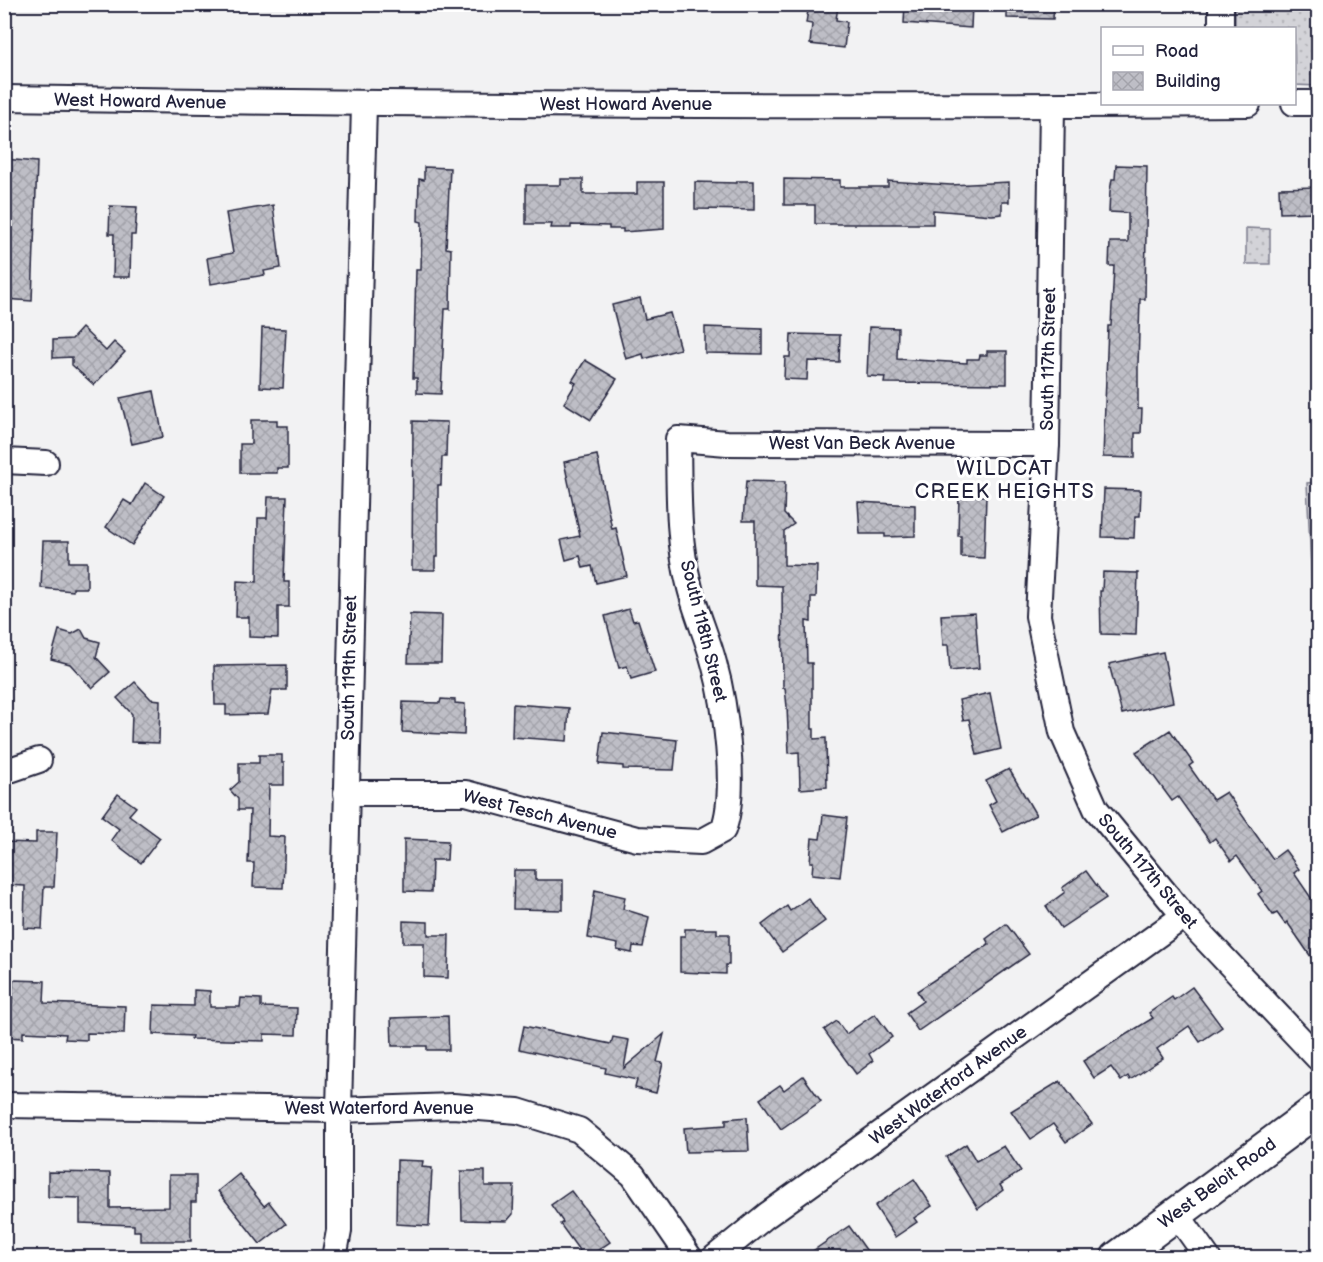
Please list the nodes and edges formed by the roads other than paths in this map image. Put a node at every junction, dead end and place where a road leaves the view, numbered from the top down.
1 (1221, 4) edge
2 (1221, 27) edge
3 (4, 98) edge
4 (1296, 103) edge
5 (1318, 103) edge
6 (364, 104) junction
7 (1136, 105) edge
8 (1052, 106) junction
9 (678, 439) joint
10 (1047, 444) junction
11 (4, 461) edge
12 (46, 464) dead end
13 (39, 760) dead end
14 (4, 772) edge
15 (346, 793) junction
16 (726, 823) joint
17 (1184, 915) junction
18 (1318, 1058) edge
19 (4, 1105) edge
20 (1318, 1109) edge
21 (339, 1110) junction
22 (1176, 1213) junction
23 (334, 1257) edge
24 (690, 1257) edge
25 (714, 1257) edge
26 (1117, 1257) edge
27 (1208, 1257) edge

1 - 2 street
3 - 6 street, West Howard Avenue
4 - 5 street
6 - 8 street, West Howard Avenue
6 - 15 street, South 119th Street
7 - 8 street, West Howard Avenue
8 - 10 street, South 117th Street
9 - 10 street, West Van Beck Avenue
9 - 16 street, South 118th Street
10 - 17 street, South 117th Street
11 - 12 street
13 - 14 street
15 - 16 street, West Tesch Avenue
15 - 21 street, South 119th Street
17 - 18 street, South 117th Street
17 - 25 street, West Waterford Avenue
19 - 21 street, West Waterford Avenue
20 - 22 main road, West Beloit Road
21 - 23 street, South 119th Street
21 - 24 street, West Waterford Avenue
22 - 26 main road, West Beloit Road
22 - 27 street

